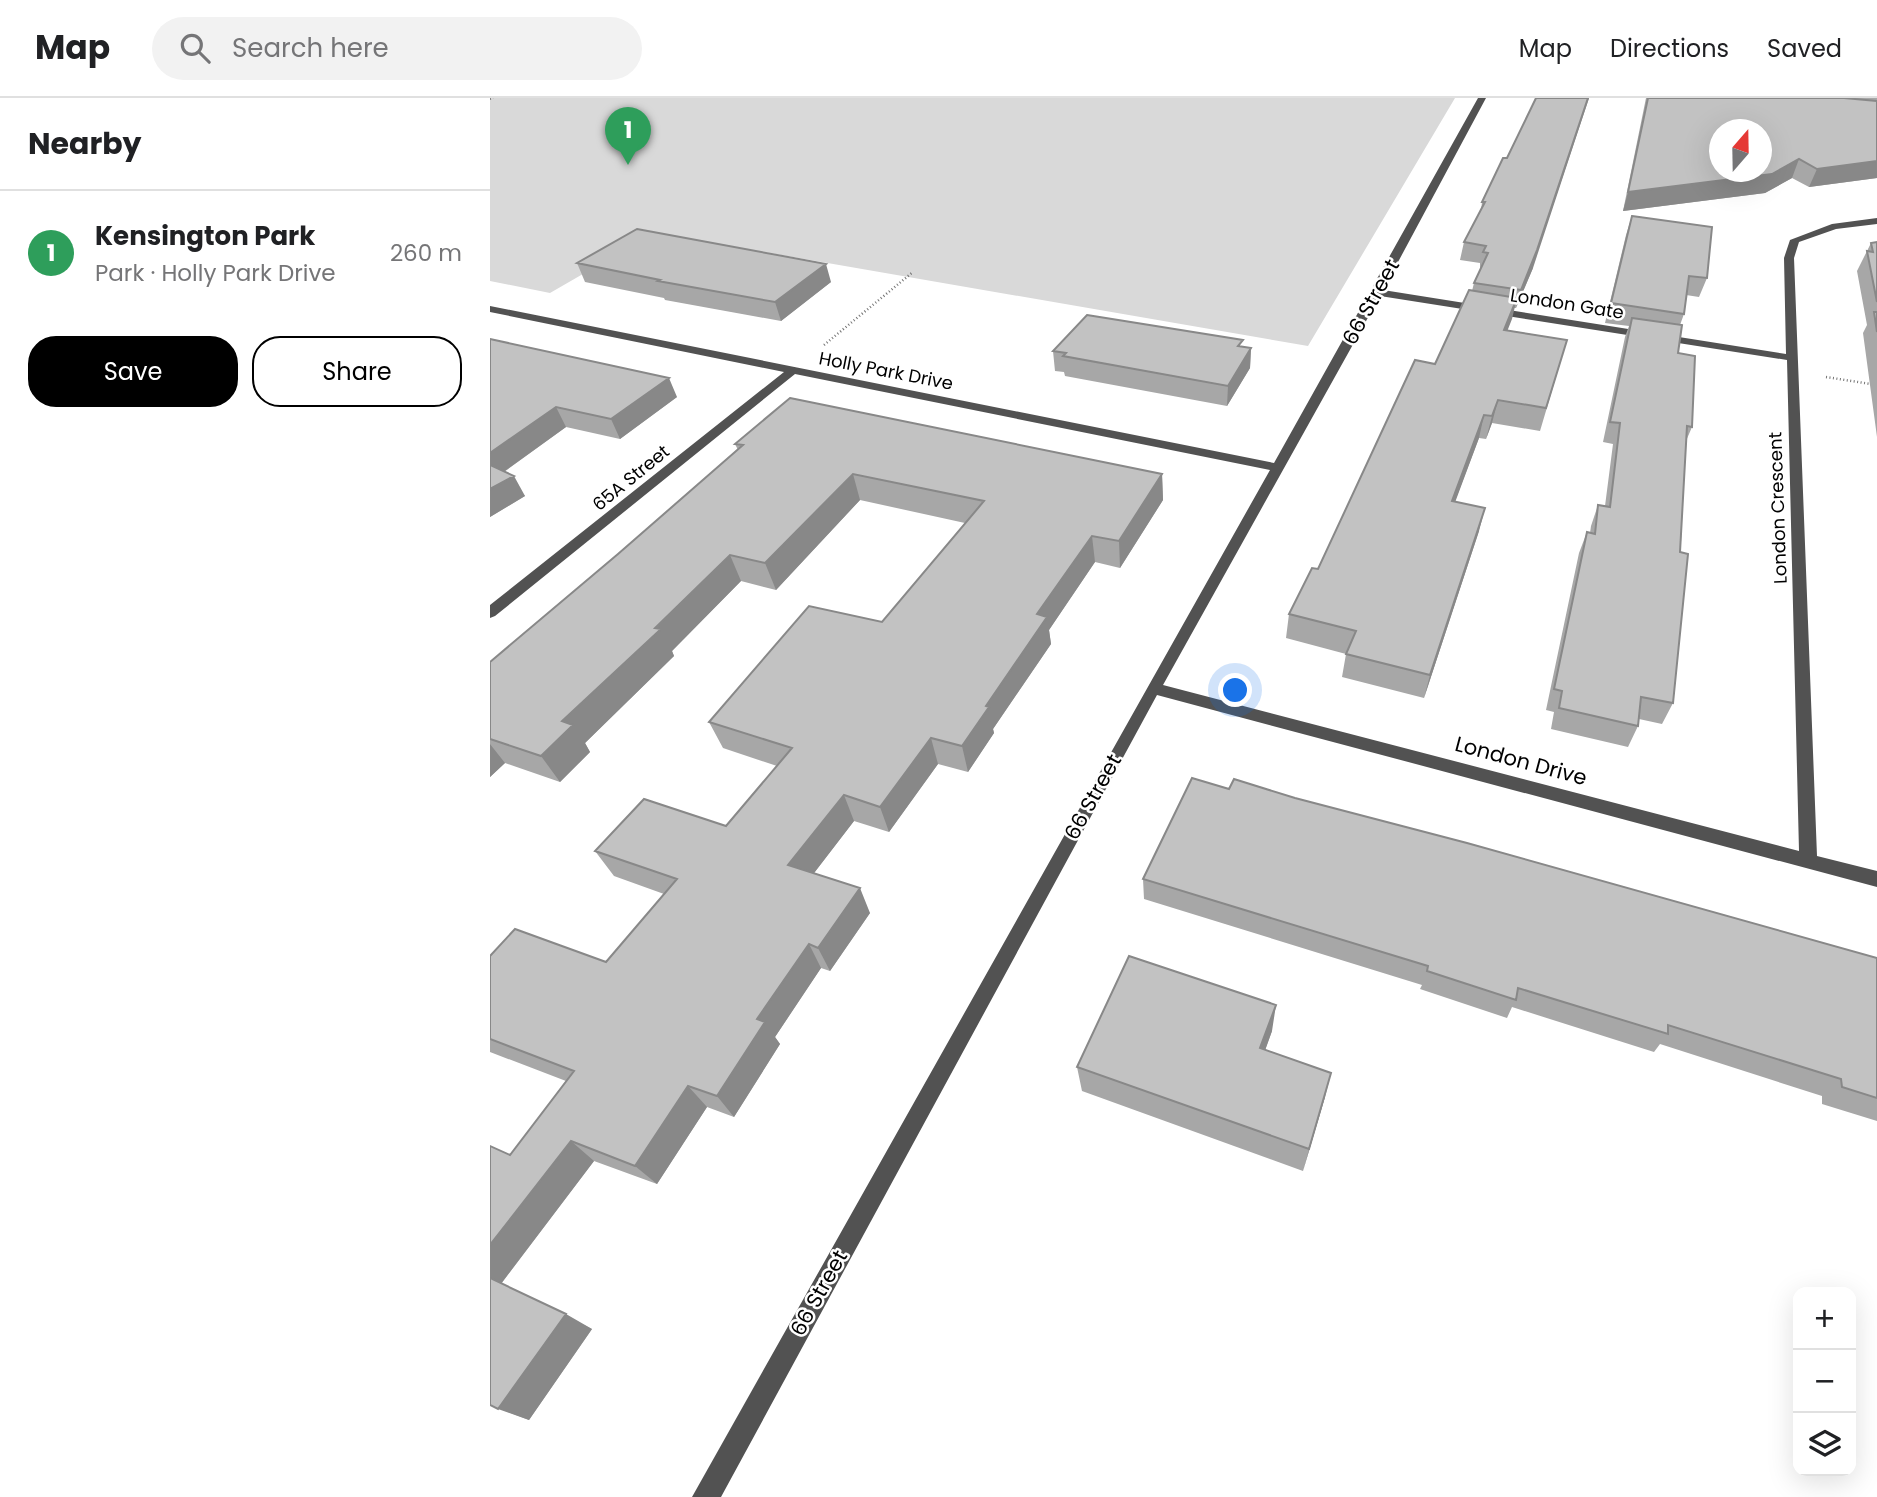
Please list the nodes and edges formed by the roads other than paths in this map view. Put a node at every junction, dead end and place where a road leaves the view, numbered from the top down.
1 (1482, 98) edge
2 (1877, 221) edge
3 (1377, 292) junction
4 (490, 309) edge
5 (1792, 358) junction
6 (793, 370) junction
7 (1276, 467) junction
8 (490, 613) edge
9 (1153, 688) junction
10 (1808, 860) junction
11 (1877, 879) edge
12 (706, 1497) edge

1 - 3 street, 66 Street
2 - 5 street, London Crescent
3 - 5 street, London Gate
3 - 7 street, 66 Street
4 - 6 street, Holly Park Drive
5 - 10 street, London Crescent
6 - 7 street, Holly Park Drive
6 - 8 street, 65A Street
7 - 9 street, 66 Street
9 - 10 street, London Drive
9 - 12 street, 66 Street
10 - 11 street, London Drive

